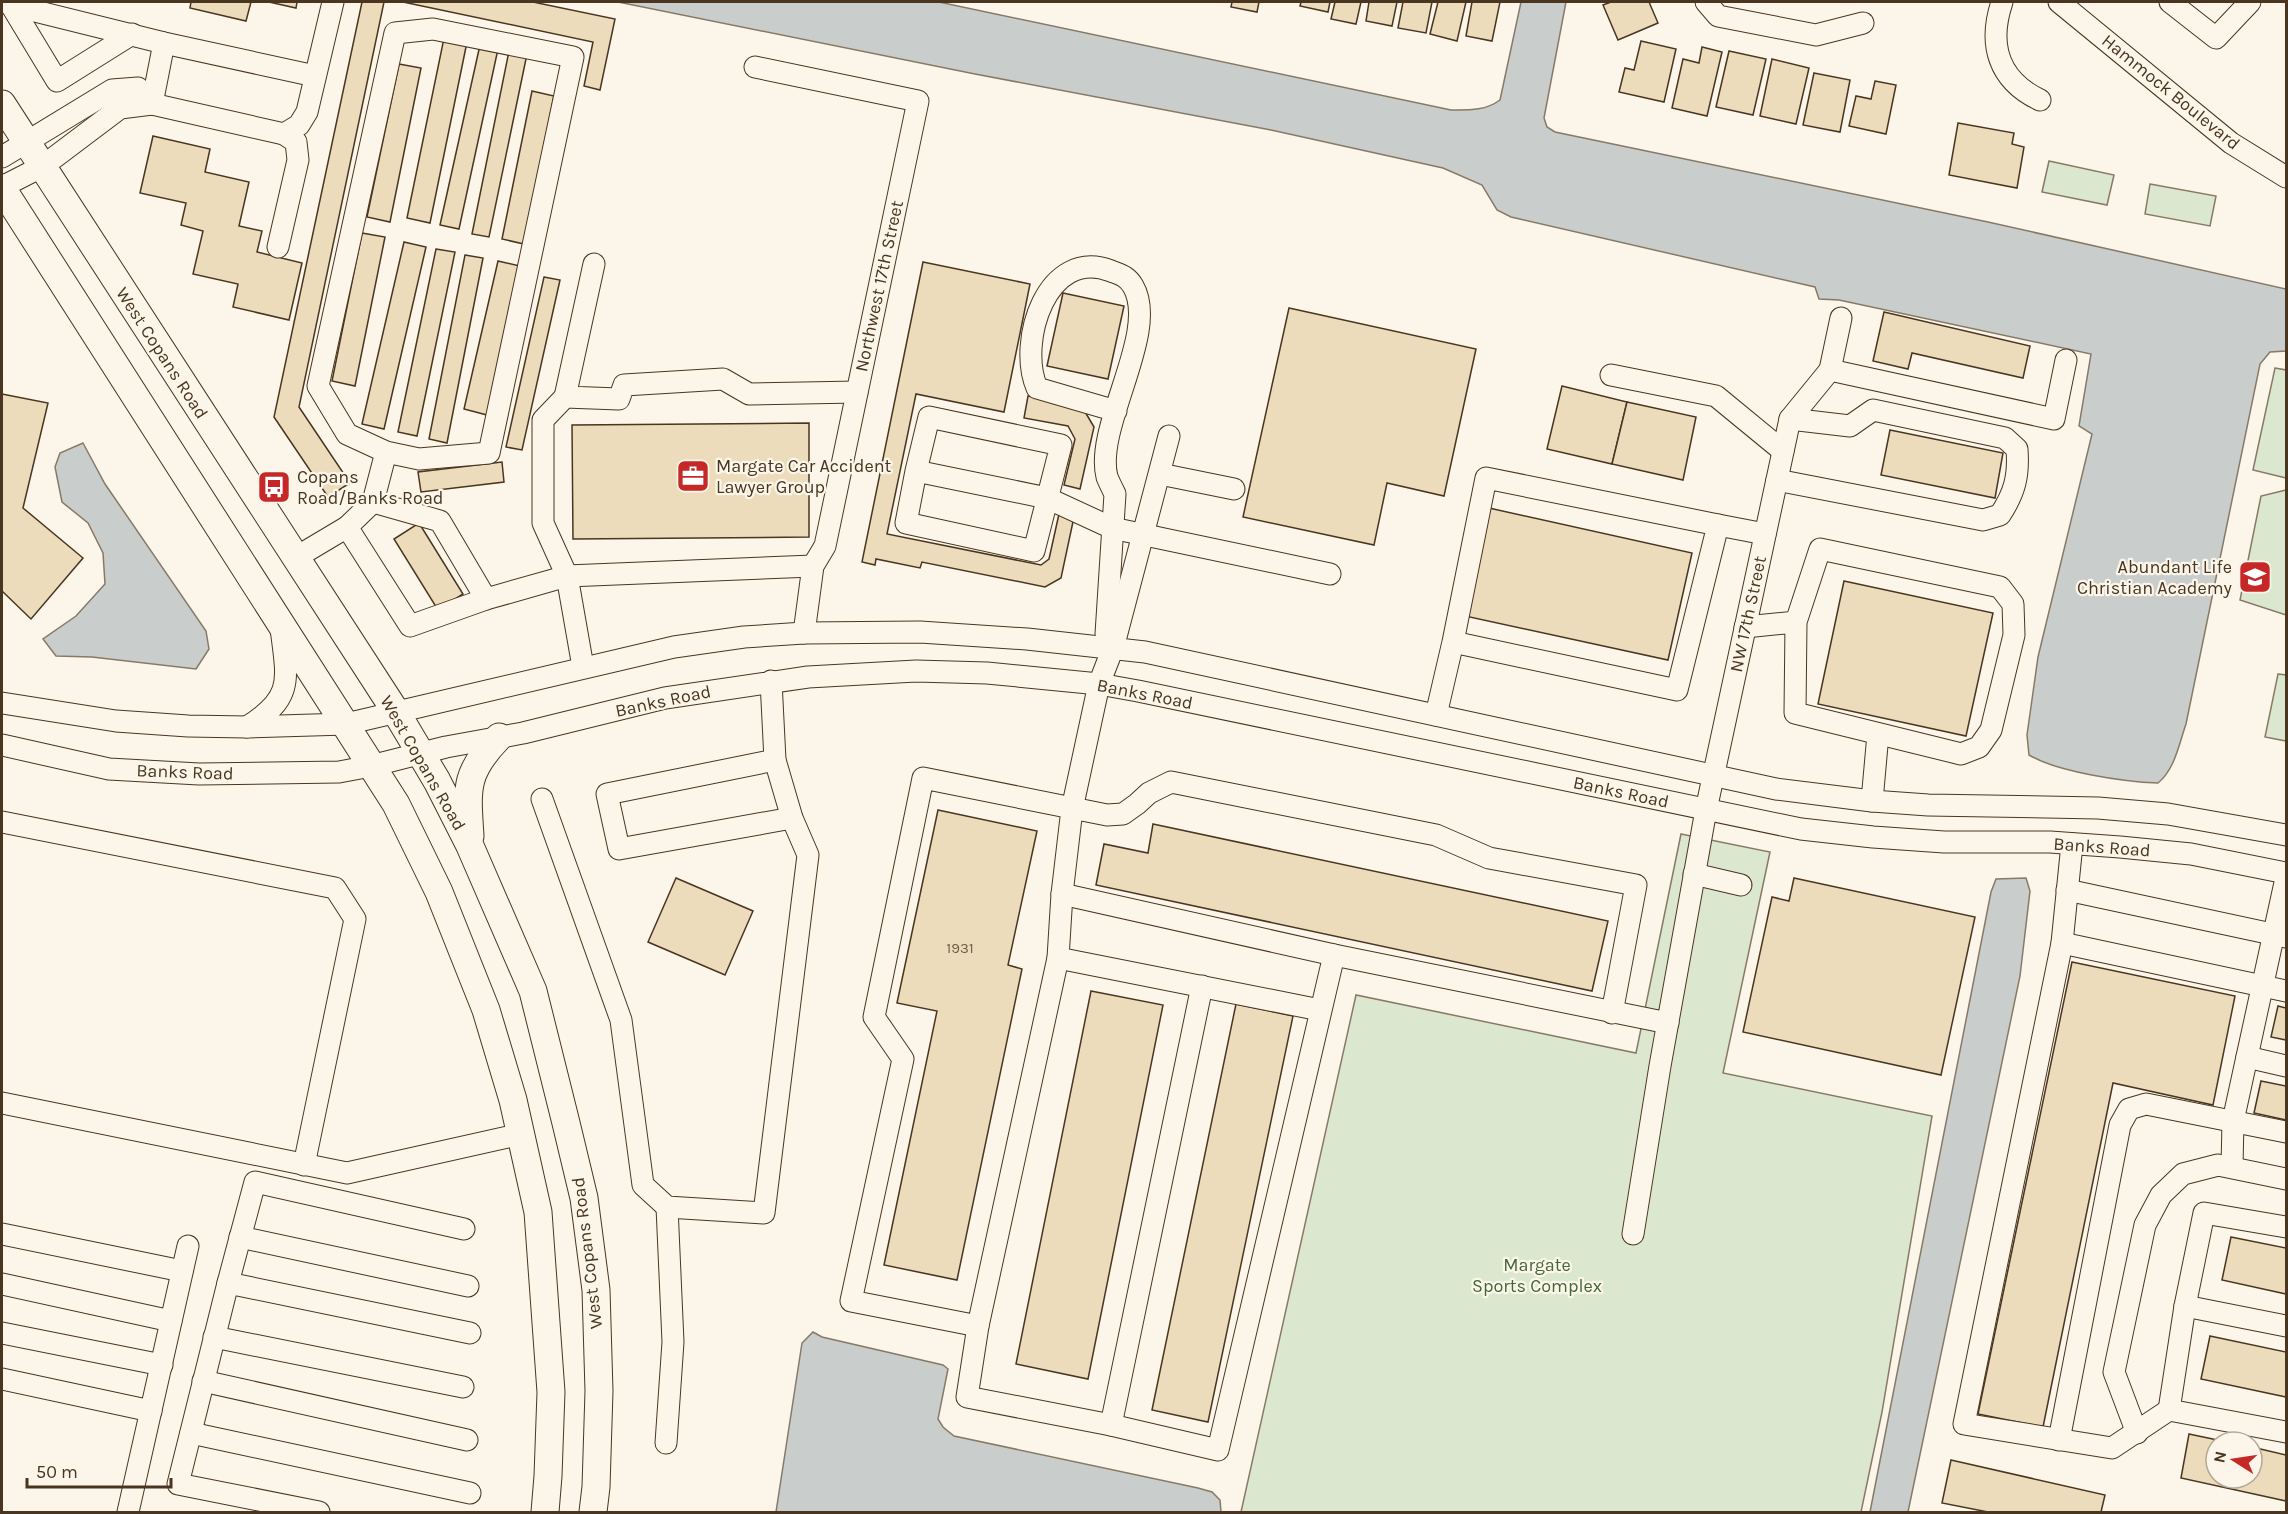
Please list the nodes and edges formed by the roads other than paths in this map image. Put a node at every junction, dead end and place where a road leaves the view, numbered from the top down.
1 (333, 2) edge
2 (1706, 2) edge
3 (2002, 2) edge
4 (2060, 2) edge
5 (2170, 2) edge
6 (2250, 2) edge
7 (9, 3) edge
8 (1863, 23) dead end
9 (132, 34) junction
10 (164, 43) junction
11 (755, 67) dead end
12 (315, 76) junction
13 (2040, 100) dead end
14 (2, 104) edge
15 (152, 104) junction
16 (284, 134) junction
17 (27, 143) junction
18 (2, 158) edge
19 (43, 166) junction
20 (2286, 177) edge
21 (2, 188) edge
22 (278, 247) dead end
23 (594, 264) dead end
24 (1841, 318) dead end
25 (2066, 360) dead end
26 (1830, 370) junction
27 (1611, 375) dead end
28 (857, 392) junction
29 (565, 397) junction
30 (1116, 411) junction
31 (1790, 419) junction
32 (1168, 436) dead end
33 (386, 452) junction
34 (1783, 452) junction
35 (916, 471) junction
36 (1160, 474) junction
37 (1777, 480) junction
38 (1234, 489) dead end
39 (1047, 498) junction
40 (373, 502) junction
41 (1718, 525) junction
42 (346, 527) junction
43 (1112, 528) junction
44 (1142, 534) junction
45 (1765, 534) junction
46 (295, 558) junction
47 (813, 566) junction
48 (1330, 574) dead end
49 (567, 576) junction
50 (486, 599) junction
51 (281, 621) junction
52 (1796, 622) junction
53 (1745, 627) junction
54 (804, 633) junction
55 (1453, 642) junction
56 (1113, 648) junction
57 (583, 667) junction
58 (771, 681) junction
59 (1100, 684) junction
60 (2, 703) edge
61 (396, 712) junction
62 (1436, 715) junction
63 (346, 724) junction
64 (247, 727) junction
65 (1878, 734) junction
66 (499, 737) junction
67 (2, 745) edge
68 (420, 753) junction
69 (775, 760) junction
70 (371, 766) junction
71 (1713, 775) junction
72 (542, 799) dead end
73 (1872, 801) junction
74 (1072, 809) junction
75 (1706, 810) junction
76 (792, 818) junction
77 (2, 822) edge
78 (2286, 835) edge
79 (2072, 844) junction
80 (470, 846) junction
81 (2286, 873) edge
82 (1694, 874) junction
83 (2286, 878) edge
84 (1741, 885) dead end
85 (2067, 890) junction
86 (1062, 894) junction
87 (2280, 936) edge
88 (2062, 943) junction
89 (1334, 955) junction
90 (1058, 958) junction
91 (1202, 986) junction
92 (2263, 986) junction
93 (2286, 991) edge
94 (1320, 1010) junction
95 (1612, 1013) junction
96 (1668, 1023) junction
97 (2247, 1057) junction
98 (2286, 1066) edge
99 (2, 1103) edge
100 (2233, 1121) junction
101 (2286, 1132) edge
102 (521, 1134) junction
103 (304, 1165) junction
104 (2232, 1167) junction
105 (2286, 1179) edge
106 (667, 1208) junction
107 (2286, 1227) edge
108 (464, 1229) dead end
109 (2, 1234) edge
110 (1633, 1234) dead end
111 (240, 1237) junction
112 (188, 1246) dead end
113 (182, 1271) junction
114 (228, 1283) junction
115 (2, 1284) edge
116 (468, 1286) dead end
117 (2185, 1306) junction
118 (171, 1321) junction
119 (978, 1326) junction
120 (2286, 1326) edge
121 (2, 1333) edge
122 (470, 1333) dead end
123 (214, 1337) junction
124 (162, 1365) junction
125 (2, 1379) edge
126 (203, 1382) junction
127 (463, 1387) dead end
128 (2169, 1410) junction
129 (152, 1411) junction
130 (1112, 1425) junction
131 (2137, 1432) junction
132 (2286, 1432) edge
133 (191, 1433) junction
134 (467, 1440) dead end
135 (2059, 1440) junction
136 (666, 1443) dead end
137 (470, 1493) dead end
138 (128, 1512) edge
139 (319, 1512) edge
140 (545, 1512) edge
141 (593, 1512) edge

1 - 12 street
2 - 8 street
3 - 13 street
4 - 20 street, Hammock Boulevard
5 - 6 street
7 - 9 street
7 - 9 street
9 - 10 street
10 - 12 street
10 - 15 street
11 - 28 street, Northwest 17th Street
12 - 16 street
14 - 17 main road, West Copans Road
15 - 16 street
15 - 17 street
15 - 19 street
16 - 22 street
17 - 18 street
17 - 19 main road, West Copans Road
19 - 21 street
19 - 46 main road, West Copans Road
21 - 51 main road
23 - 29 street
24 - 26 street
25 - 26 street
26 - 31 street
27 - 34 street
28 - 29 street
28 - 47 street, Northwest 17th Street
29 - 49 street
30 - 30 street
30 - 43 street
31 - 34 street, NW 17th Street
31 - 37 street
32 - 36 street
33 - 33 street
33 - 40 street
34 - 37 street, NW 17th Street
35 - 39 street
35 - 39 street
35 - 39 street
36 - 38 street
36 - 44 street
37 - 45 street, NW 17th Street
39 - 43 street
40 - 42 street
40 - 50 street
41 - 45 street
41 - 55 street
41 - 55 street
42 - 46 street
42 - 50 street
43 - 44 street
43 - 56 street
44 - 48 street
44 - 56 street
45 - 53 street, NW 17th Street
46 - 61 main road, West Copans Road
47 - 49 street
47 - 54 street, Northwest 17th Street
49 - 50 street
49 - 57 street
51 - 63 main road
51 - 64 street
52 - 53 street
52 - 65 street
52 - 65 street
53 - 71 street, NW 17th Street
54 - 56 street, Banks Road
54 - 57 street, Banks Road
55 - 62 street
56 - 59 street
56 - 62 street, Banks Road
57 - 61 street, Banks Road
58 - 59 street, Banks Road
58 - 66 street, Banks Road
58 - 69 street
59 - 74 street
59 - 75 street, Banks Road
60 - 64 street, Banks Road
61 - 63 street, Banks Road
61 - 68 main road, West Copans Road
62 - 71 street, Banks Road
63 - 64 street, Banks Road
63 - 70 main road
65 - 73 street
66 - 68 street, Banks Road
66 - 80 main road
67 - 70 street, Banks Road
68 - 70 street, Banks Road
68 - 80 main road, West Copans Road
69 - 76 street
69 - 76 street
70 - 102 main road
71 - 73 street, Banks Road
71 - 75 street, NW 17th Street
72 - 106 street
73 - 78 street, Banks Road
74 - 86 street
74 - 95 street
74 - 119 street
75 - 79 street, Banks Road
75 - 82 street, NW 17th Street
76 - 106 street
77 - 103 street
79 - 81 street, Banks Road
79 - 85 street
80 - 141 main road, West Copans Road
82 - 84 street
82 - 96 street, NW 17th Street
83 - 87 street
85 - 87 street
85 - 88 street
86 - 89 street
86 - 90 street
87 - 92 street
88 - 92 street
88 - 135 street
89 - 94 street
89 - 95 street
90 - 91 street
90 - 119 street
91 - 94 street
91 - 130 street
92 - 93 street
92 - 97 street
94 - 130 street
95 - 96 street
96 - 110 street, NW 17th Street
97 - 98 street
97 - 100 street
99 - 103 street
100 - 101 street
100 - 104 street
100 - 135 street
102 - 103 street
102 - 140 main road
104 - 105 street
104 - 131 street
106 - 136 street
107 - 117 street
108 - 111 street
109 - 113 street
111 - 114 street
111 - 116 street
112 - 113 street
113 - 118 street
114 - 122 street
114 - 123 street
115 - 118 street
117 - 120 street
117 - 128 street
118 - 124 street
119 - 130 street
121 - 124 street
123 - 126 street
123 - 127 street
124 - 129 street
125 - 129 street
126 - 133 street
126 - 134 street
128 - 131 street
128 - 132 street
129 - 138 street
131 - 135 street
133 - 137 street
133 - 139 street

